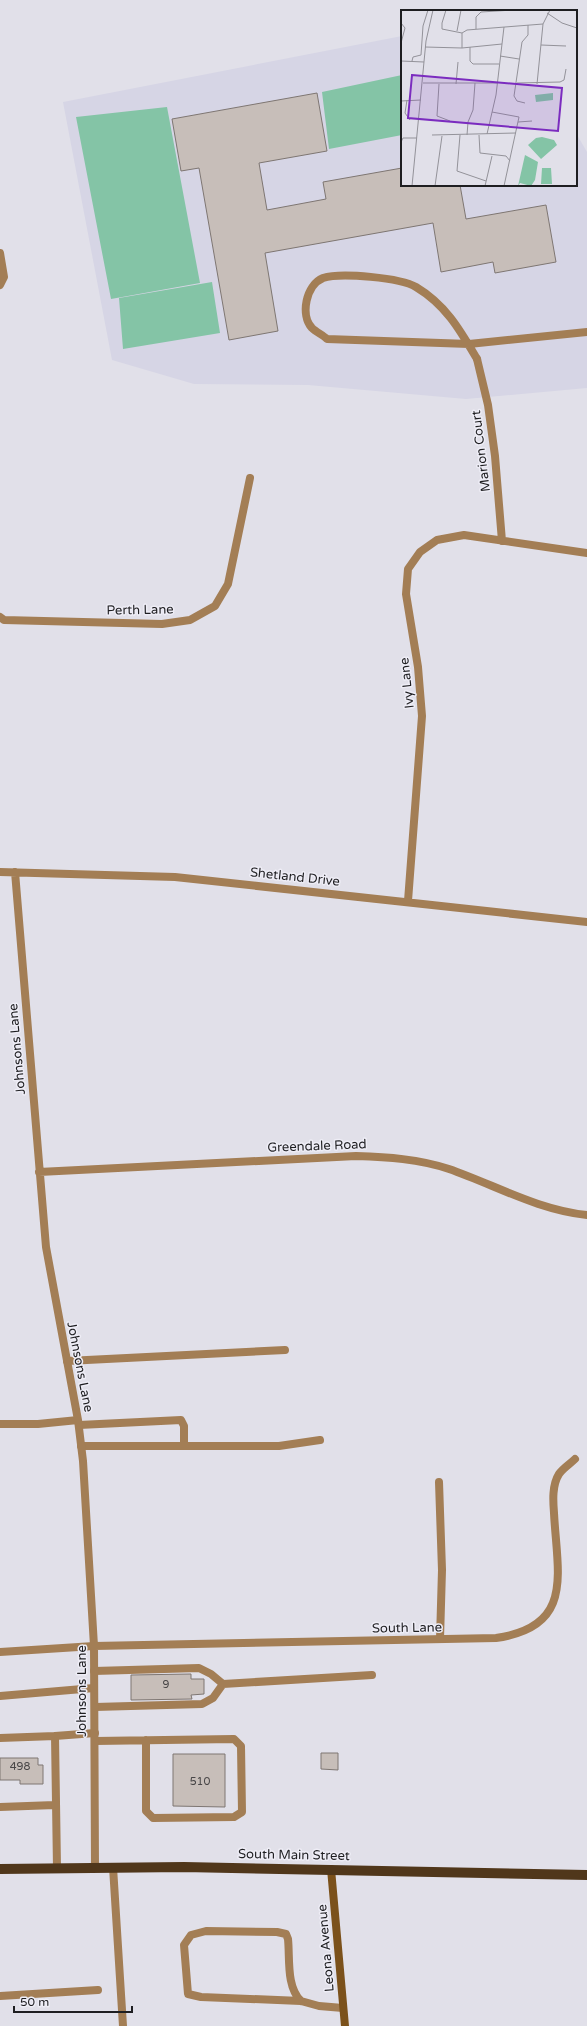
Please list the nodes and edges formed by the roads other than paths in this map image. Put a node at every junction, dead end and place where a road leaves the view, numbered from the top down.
1 (0, 253) edge
2 (0, 285) edge
3 (587, 332) edge
4 (469, 344) junction
5 (250, 478) dead end
6 (502, 541) junction
7 (587, 553) edge
8 (0, 617) edge
9 (0, 872) edge
10 (15, 872) junction
11 (408, 901) junction
12 (587, 922) edge
13 (39, 1172) junction
14 (587, 1214) edge
15 (285, 1350) dead end
16 (67, 1361) junction
17 (78, 1422) junction
18 (0, 1424) edge
19 (320, 1440) dead end
20 (81, 1446) junction
21 (184, 1446) junction
22 (575, 1459) dead end
23 (439, 1482) dead end
24 (440, 1639) junction
25 (94, 1646) junction
26 (0, 1652) edge
27 (94, 1671) junction
28 (372, 1675) dead end
29 (223, 1684) junction
30 (94, 1688) junction
31 (0, 1696) edge
32 (95, 1708) junction
33 (55, 1736) junction
34 (95, 1737) junction
35 (0, 1738) edge
36 (146, 1740) junction
37 (55, 1805) junction
38 (0, 1807) edge
39 (95, 1867) junction
40 (113, 1867) junction
41 (56, 1868) junction
42 (331, 1868) junction
43 (0, 1869) edge
44 (587, 1875) edge
45 (98, 1990) dead end
46 (0, 1996) edge
47 (301, 2000) junction
48 (343, 2008) junction
49 (122, 2026) edge
50 (345, 2026) edge

1 - 2 street
3 - 4 street
4 - 4 street, Marion Court
4 - 6 street, Marion Court
5 - 8 street, Perth Lane
6 - 7 street, Ivy Lane
6 - 11 street, Ivy Lane
9 - 10 street, Shetland Drive
10 - 11 street, Shetland Drive
10 - 13 street, Johnsons Lane
11 - 12 street, Shetland Drive
13 - 14 street, Greendale Road
13 - 16 street, Johnsons Lane
15 - 16 street
16 - 17 street, Johnsons Lane
17 - 18 street
17 - 20 street, Johnsons Lane
17 - 21 street
19 - 21 street
20 - 21 street
20 - 25 street, Johnsons Lane
22 - 24 street, South Lane
23 - 24 street
24 - 25 street, South Lane
25 - 26 street, South Lane
25 - 27 street, Johnsons Lane
27 - 29 street
27 - 30 street, Johnsons Lane
28 - 29 street
29 - 32 street
30 - 31 street
30 - 32 street, Johnsons Lane
32 - 34 street, Johnsons Lane
33 - 34 street
33 - 35 street
33 - 37 street
34 - 36 street
34 - 39 street, Johnsons Lane
36 - 36 street
37 - 38 street
37 - 41 street
39 - 40 main road, South Main Street
39 - 41 main road, South Main Street
40 - 42 main road, South Main Street
40 - 49 street
41 - 43 main road, South Main Street
42 - 44 main road, South Main Street
42 - 48 street, Leona Avenue
45 - 46 street
47 - 47 street
47 - 48 street
48 - 50 street, Leona Avenue

